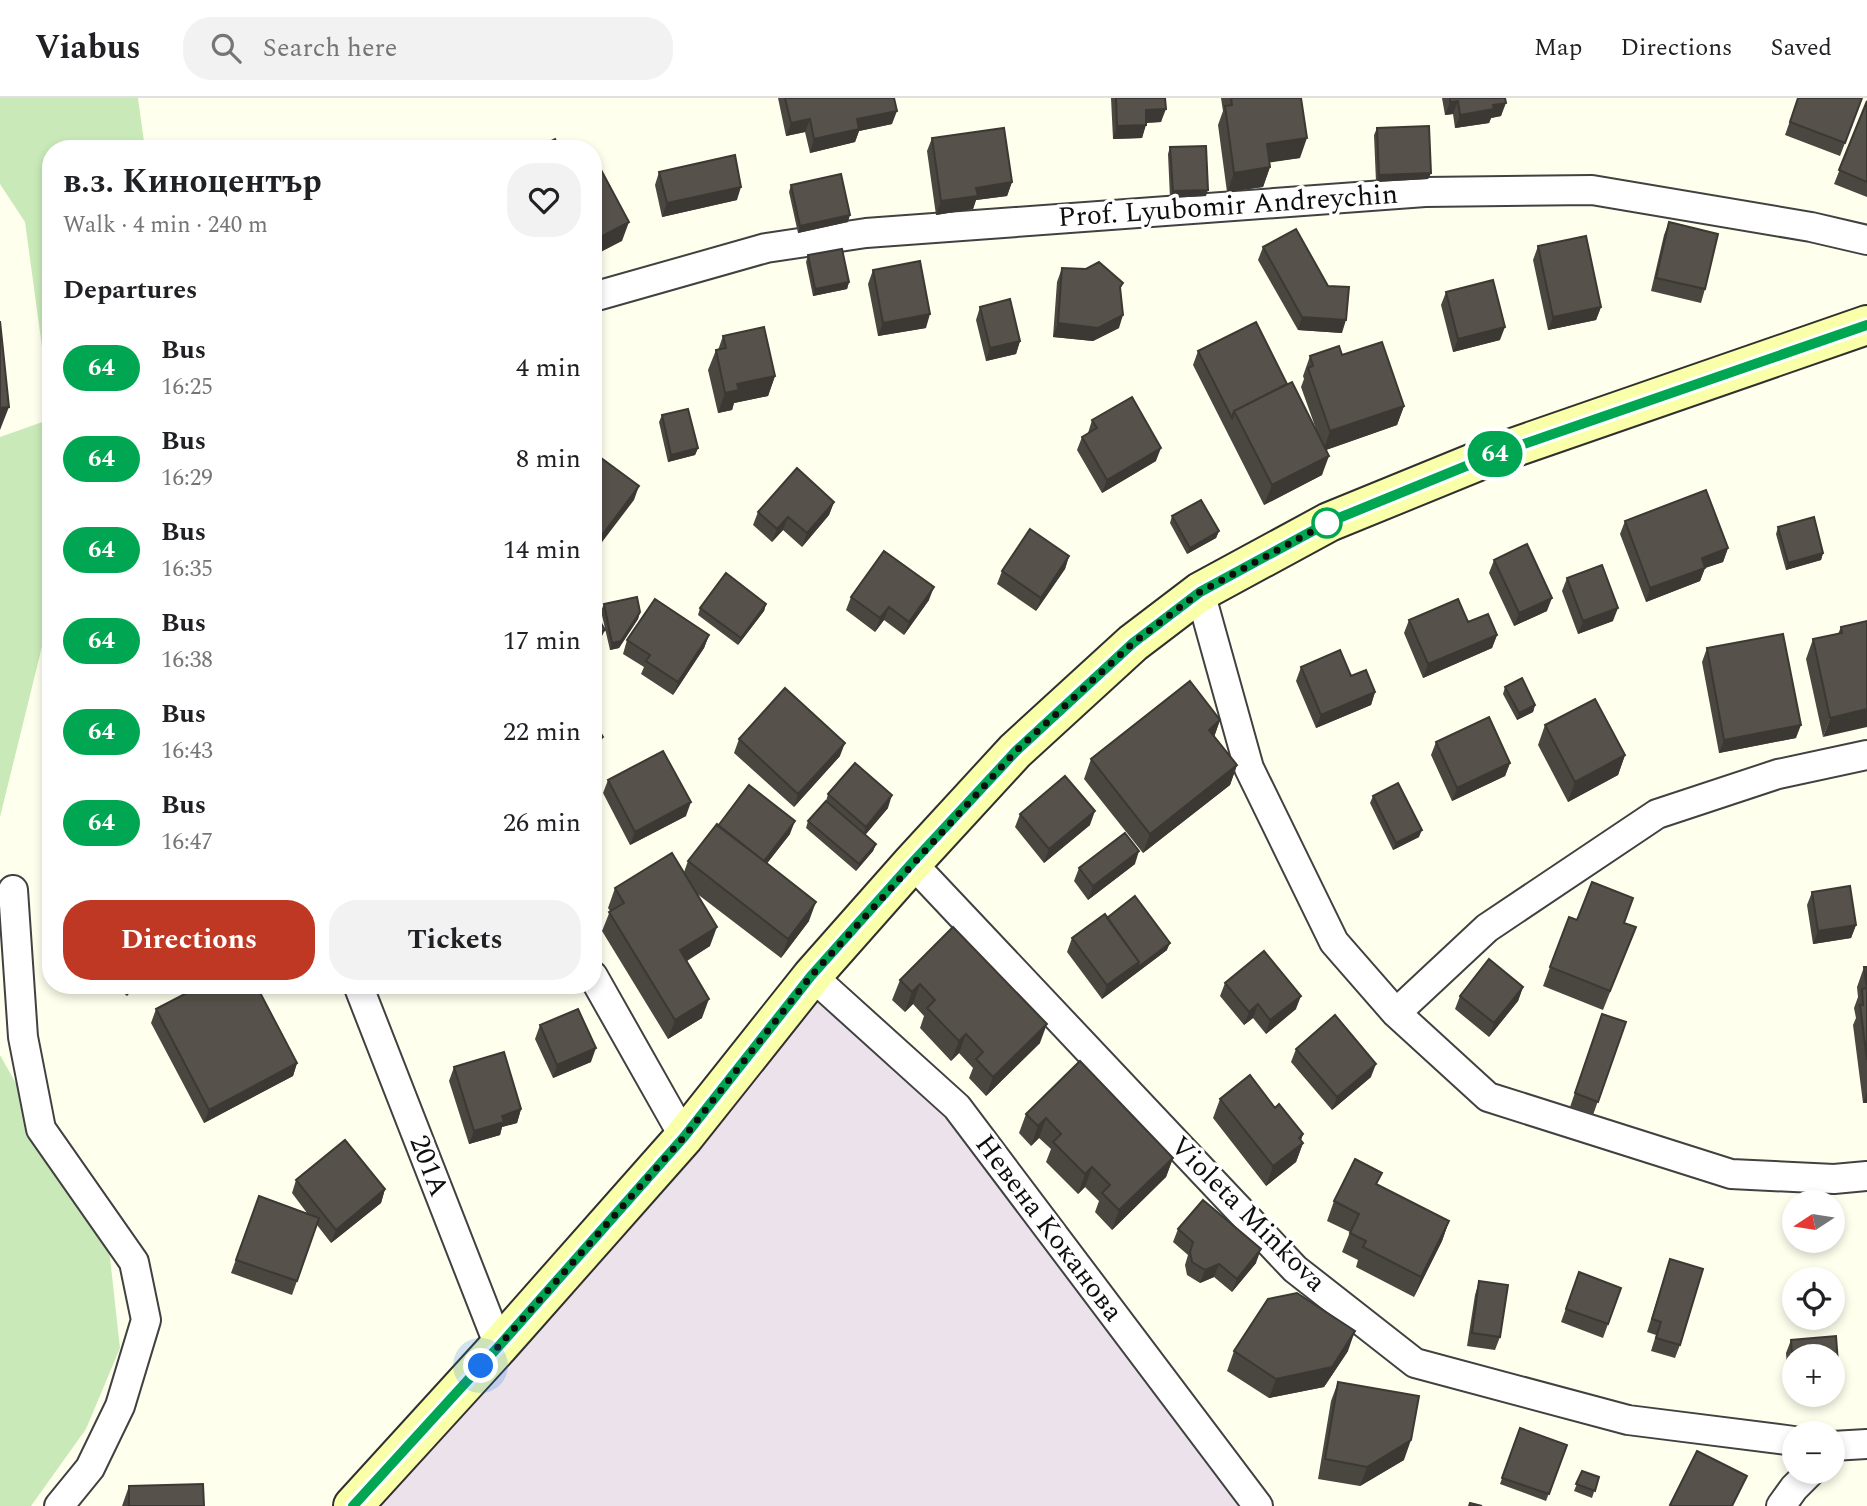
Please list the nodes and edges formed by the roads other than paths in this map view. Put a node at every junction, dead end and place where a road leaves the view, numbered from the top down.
1 (1867, 240) edge
2 (602, 294) edge
3 (1867, 325) edge
4 (1200, 592) junction
5 (1867, 755) edge
6 (912, 863) junction
7 (13, 890) dead end
8 (811, 976) junction
9 (602, 992) edge
10 (362, 994) edge
11 (1396, 1013) junction
12 (684, 1137) junction
13 (1867, 1176) edge
14 (499, 1346) junction
15 (1782, 1439) edge
16 (1867, 1444) edge
17 (1845, 1446) edge
18 (1799, 1484) edge
19 (59, 1506) edge
20 (353, 1506) edge
21 (1258, 1506) edge
22 (1781, 1506) edge

1 - 2 street, Prof. Lyubomir Andreychin
3 - 4 main road
4 - 6 main road
4 - 11 street
5 - 11 street
6 - 8 main road
6 - 15 street, Violeta Minkova
7 - 19 street
8 - 12 main road
8 - 21 street, Невена Коканова
9 - 12 street
10 - 14 street, 201А
11 - 13 street
12 - 14 main road
14 - 20 main road
16 - 17 street
18 - 22 street

